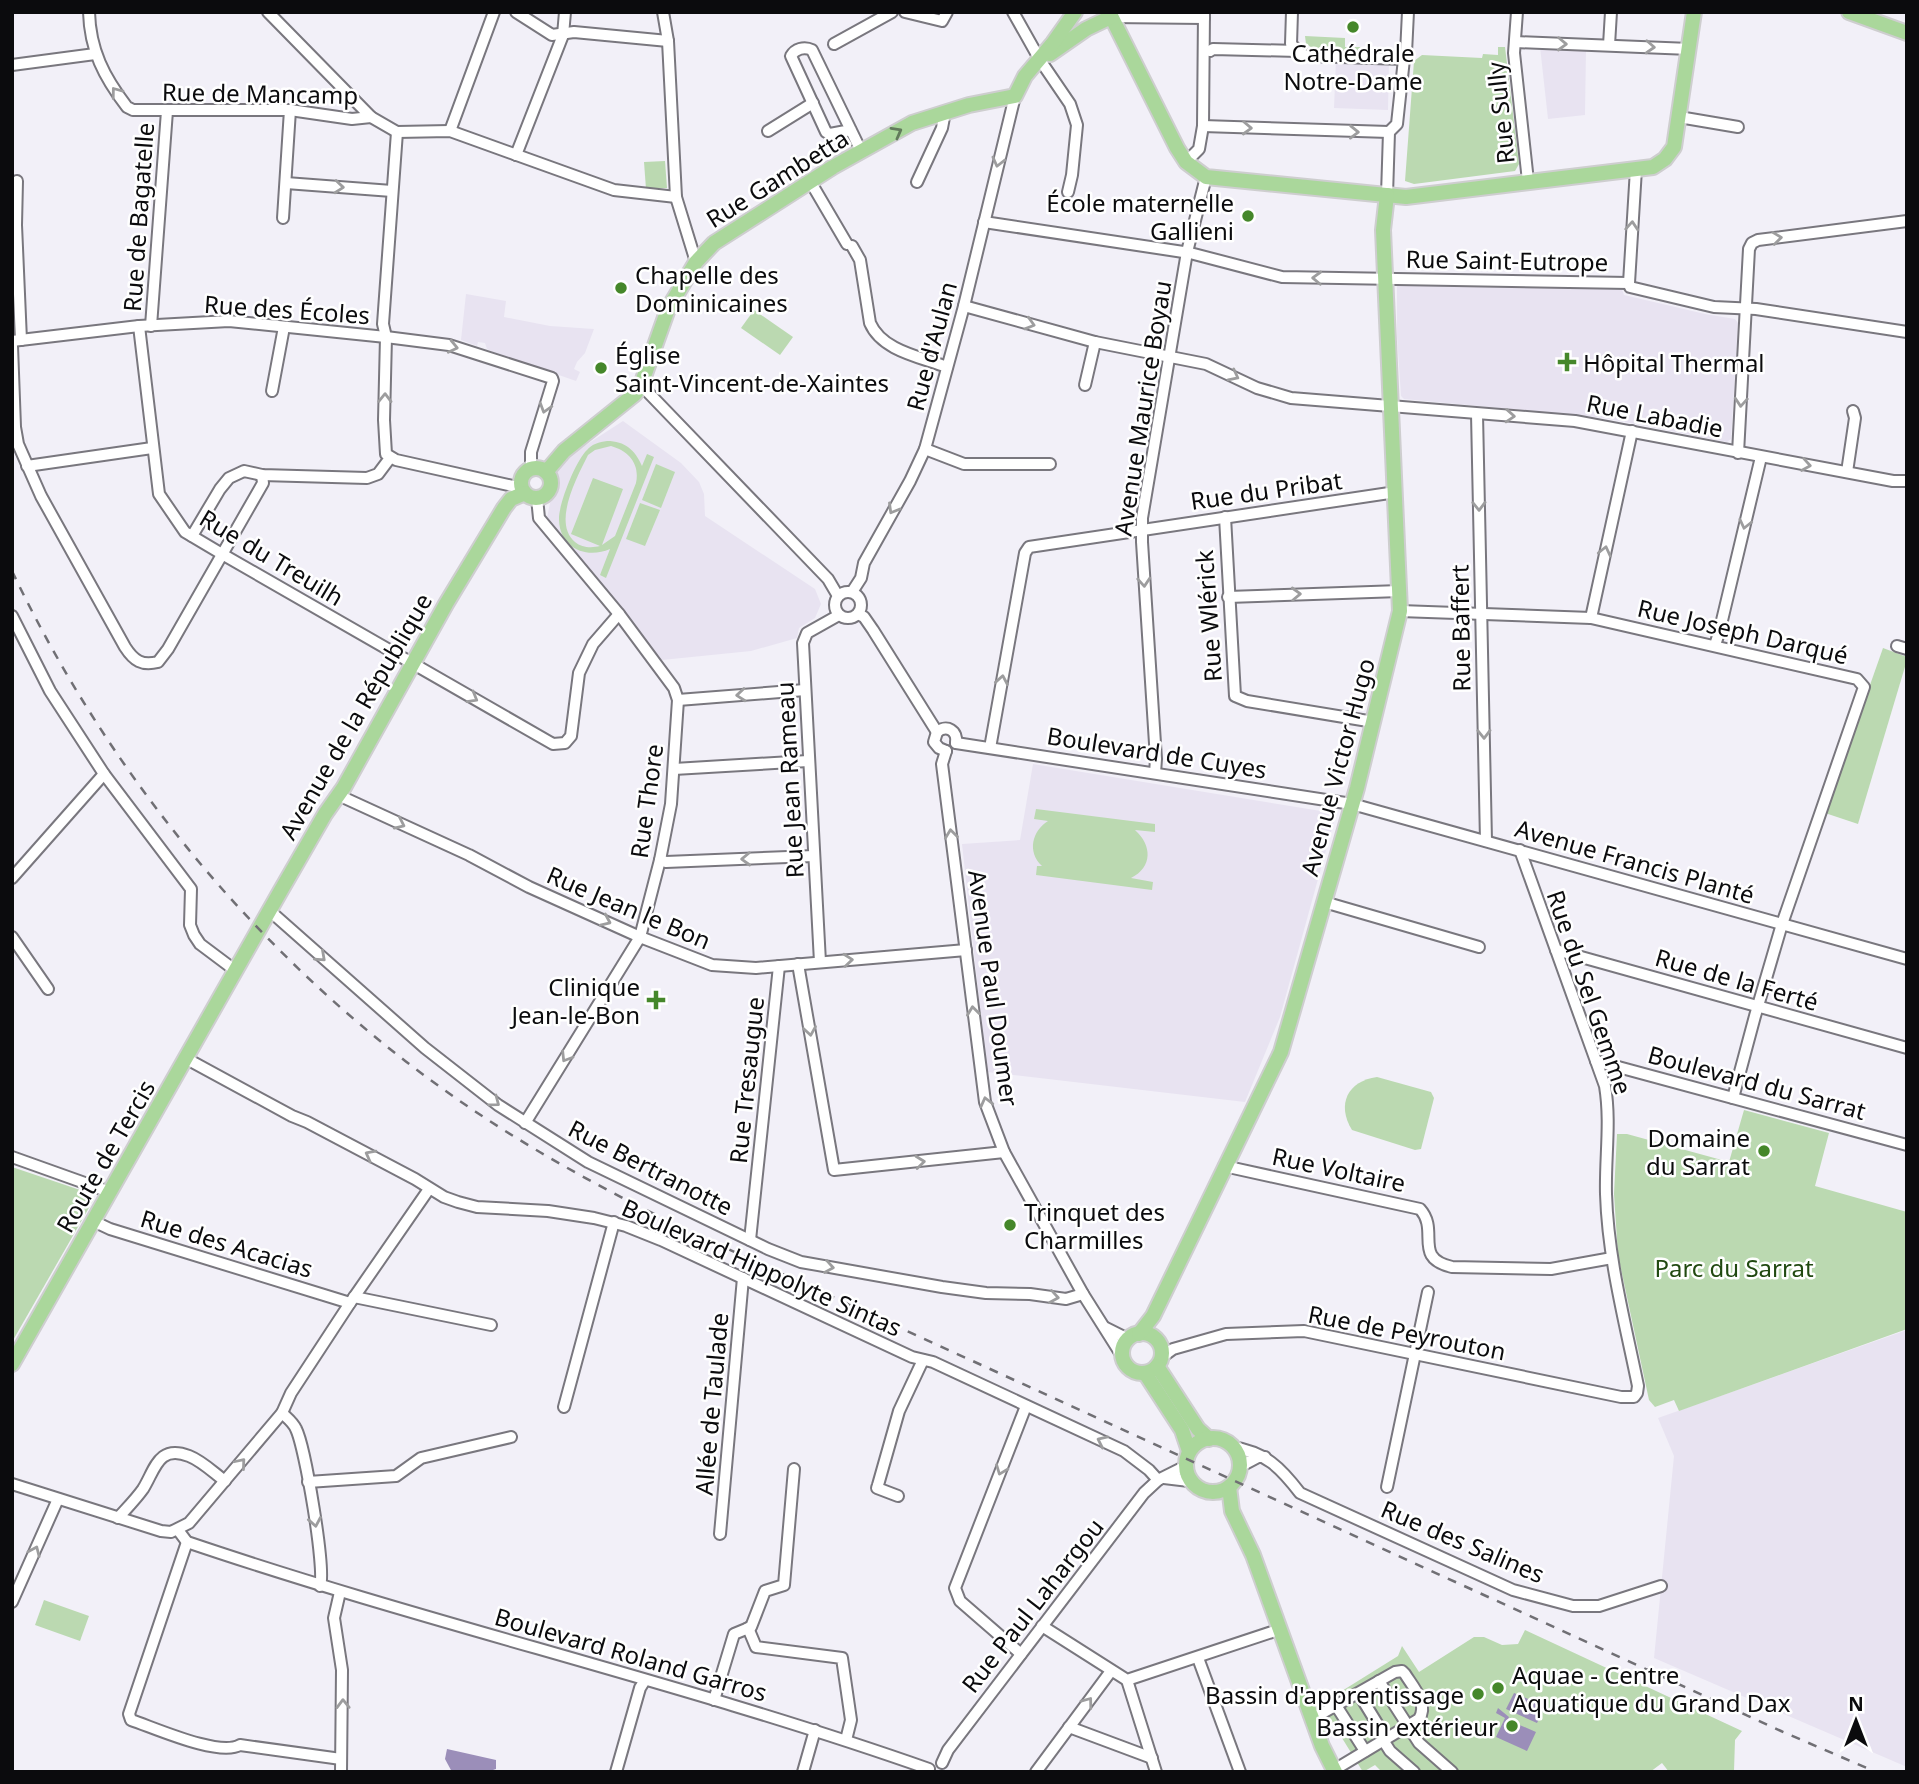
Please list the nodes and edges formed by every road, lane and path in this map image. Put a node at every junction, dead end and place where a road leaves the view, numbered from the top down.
1 (89, 12) edge
2 (268, 12) edge
3 (495, 12) edge
4 (516, 12) edge
5 (565, 12) edge
6 (663, 12) edge
7 (892, 12) edge
8 (905, 12) edge
9 (947, 12) edge
10 (1013, 12) edge
11 (1075, 12) edge
12 (1292, 12) edge
13 (1408, 12) edge
14 (1517, 12) edge
15 (1611, 12) edge
16 (1694, 12) edge
17 (1849, 12) edge
18 (1107, 14) edge
19 (1204, 15) edge
20 (1907, 33) edge
21 (563, 35) junction
22 (668, 41) junction
23 (1515, 42) junction
24 (834, 44) dead end
25 (1609, 45) junction
26 (1690, 49) junction
27 (1298, 50) junction
28 (1210, 51) dead end
29 (95, 54) junction
30 (1404, 59) junction
31 (1040, 60) junction
32 (12, 65) edge
33 (1015, 96) junction
34 (813, 103) junction
35 (290, 110) junction
36 (167, 111) junction
37 (945, 112) junction
38 (371, 117) junction
39 (1679, 117) junction
40 (1203, 126) junction
41 (1738, 127) dead end
42 (850, 130) junction
43 (450, 131) junction
44 (768, 131) dead end
45 (397, 132) junction
46 (1390, 132) junction
47 (861, 151) junction
48 (516, 155) junction
49 (1186, 162) junction
50 (1636, 169) junction
51 (1206, 177) junction
52 (17, 181) dead end
53 (810, 181) junction
54 (1528, 181) junction
55 (917, 182) dead end
56 (286, 183) junction
57 (392, 191) junction
58 (1068, 192) dead end
59 (1387, 195) junction
60 (676, 197) junction
61 (283, 218) dead end
62 (1907, 221) edge
63 (984, 222) junction
64 (14, 225) edge
65 (1187, 252) junction
66 (696, 261) junction
67 (1385, 280) junction
68 (1629, 283) junction
69 (964, 306) junction
70 (1745, 309) junction
71 (145, 326) junction
72 (284, 327) junction
73 (1907, 332) edge
74 (386, 337) junction
75 (15, 342) edge
76 (1095, 342) junction
77 (1170, 357) junction
78 (947, 367) junction
79 (641, 385) junction
80 (1085, 385) dead end
81 (272, 391) dead end
82 (1393, 408) junction
83 (1853, 411) dead end
84 (1477, 414) junction
85 (1632, 431) junction
86 (152, 448) junction
87 (925, 449) junction
88 (1738, 453) junction
89 (1761, 457) junction
90 (390, 458) junction
91 (1051, 464) dead end
92 (27, 466) junction
93 (538, 470) junction
94 (1847, 472) junction
95 (262, 475) junction
96 (1907, 481) edge
97 (1396, 492) junction
98 (528, 493) junction
99 (1225, 517) junction
100 (1142, 529) junction
101 (192, 536) junction
102 (222, 554) junction
103 (1400, 591) junction
104 (852, 592) junction
105 (838, 596) junction
106 (1228, 597) junction
107 (1400, 611) junction
108 (1481, 613) junction
109 (619, 614) junction
110 (858, 614) junction
111 (839, 615) junction
112 (1591, 618) junction
113 (14, 623) edge
114 (1714, 645) junction
115 (413, 665) junction
116 (804, 690) junction
117 (678, 700) junction
118 (1374, 722) junction
119 (937, 732) junction
120 (956, 743) junction
121 (990, 748) junction
122 (946, 751) junction
123 (808, 761) junction
124 (674, 769) junction
125 (1155, 773) junction
126 (103, 774) junction
127 (338, 796) junction
128 (1352, 804) junction
129 (1486, 841) junction
130 (1520, 850) junction
131 (814, 856) junction
132 (660, 860) junction
133 (12, 878) edge
134 (1324, 902) junction
135 (270, 911) junction
136 (1782, 924) junction
137 (12, 937) edge
138 (640, 937) junction
139 (1479, 947) dead end
140 (965, 950) junction
141 (1556, 950) junction
142 (1907, 959) edge
143 (820, 962) junction
144 (798, 964) junction
145 (779, 966) junction
146 (236, 971) junction
147 (48, 989) dead end
148 (1757, 1006) junction
149 (1907, 1048) edge
150 (187, 1059) junction
151 (1596, 1061) junction
152 (1733, 1098) junction
153 (525, 1123) junction
154 (1907, 1145) edge
155 (1004, 1152) junction
156 (12, 1157) edge
157 (1224, 1166) junction
158 (429, 1189) junction
159 (110, 1192) junction
160 (93, 1221) junction
161 (614, 1222) junction
162 (750, 1240) junction
163 (1612, 1258) junction
164 (743, 1279) junction
165 (1428, 1292) dead end
166 (1083, 1294) junction
167 (352, 1300) junction
168 (1153, 1316) junction
169 (491, 1325) dead end
170 (1106, 1328) junction
171 (1133, 1336) junction
172 (1416, 1353) junction
173 (1159, 1355) junction
174 (1124, 1359) junction
175 (923, 1360) junction
176 (12, 1364) edge
177 (1634, 1397) joint
178 (1026, 1406) junction
179 (564, 1407) dead end
180 (282, 1413) junction
181 (511, 1437) dead end
182 (1209, 1439) junction
183 (1233, 1447) junction
184 (1189, 1451) junction
185 (1265, 1457) junction
186 (1241, 1466) junction
187 (793, 1469) dead end
188 (1187, 1474) junction
189 (1160, 1479) junction
190 (225, 1481) junction
191 (308, 1482) junction
192 (12, 1484) edge
193 (1229, 1487) junction
194 (1387, 1487) dead end
195 (1213, 1492) junction
196 (898, 1496) dead end
197 (58, 1499) junction
198 (1232, 1511) junction
199 (118, 1518) junction
200 (178, 1530) junction
201 (720, 1534) dead end
202 (187, 1542) junction
203 (320, 1586) junction
204 (1661, 1586) dead end
205 (340, 1592) junction
206 (12, 1602) edge
207 (1042, 1626) junction
208 (748, 1628) junction
209 (1281, 1629) junction
210 (1021, 1654) junction
211 (1198, 1658) junction
212 (1111, 1671) junction
213 (645, 1680) junction
214 (1127, 1680) junction
215 (1379, 1681) junction
216 (1359, 1694) junction
217 (714, 1700) junction
218 (1337, 1707) junction
219 (1312, 1719) junction
220 (1407, 1726) junction
221 (1069, 1727) junction
222 (815, 1730) junction
223 (1384, 1739) junction
224 (846, 1740) junction
225 (1365, 1751) junction
226 (1152, 1758) junction
227 (341, 1759) junction
228 (942, 1763) junction
229 (928, 1770) edge
230 (1334, 1771) edge
231 (341, 1772) edge
232 (616, 1772) edge
233 (803, 1772) edge
234 (951, 1772) edge
235 (1036, 1772) edge
236 (1156, 1772) edge
237 (1240, 1772) edge
238 (1414, 1772) edge
239 (1452, 1772) edge

1 - 29 street, Rue de Mancamp
2 - 38 street
3 - 43 street
4 - 21 street
5 - 21 street
6 - 22 street
7 - 24 street
8 - 9 street
10 - 31 street
11 - 31 main road
12 - 27 street
13 - 30 street
14 - 23 street, Rue Sully
15 - 25 street
16 - 26 main road
17 - 20 main road
18 - 19 street
18 - 31 main road
18 - 49 main road
19 - 40 street
21 - 22 street
21 - 48 street
22 - 60 street
23 -> 25 street
23 - 54 street, Rue Sully
25 -> 26 street
26 - 39 main road
27 - 28 street
27 - 30 street
29 - 32 street
36 -> 29 street, Rue de Mancamp
30 - 46 street
31 - 33 main road
31 - 58 street
33 - 37 main road, Rue Gambetta
33 -> 63 street, Rue d'Aulan
34 - 42 street
34 - 42 street
34 - 44 street
35 - 36 street, Rue de Mancamp
35 - 38 street, Rue de Mancamp
35 - 56 street
36 - 71 street, Rue de Bagatelle
47 -> 37 main road, Rue Gambetta
37 - 55 street
38 - 45 street
39 - 41 street
39 - 50 main road
40 -> 46 street
40 - 49 street
42 - 47 street
43 - 45 street
43 - 48 street
45 - 57 street
46 - 59 street
47 - 53 main road, Rue Gambetta
48 - 60 street
49 - 51 main road
50 - 54 main road
68 -> 50 street
51 - 59 main road
51 - 65 street, Avenue Maurice Boyau
52 - 64 street
53 - 66 main road, Rue Gambetta
53 - 78 street
54 - 59 main road
56 -> 57 street
56 - 61 street
57 - 74 street
59 - 67 main road, Avenue Victor Hugo
60 - 66 street
70 -> 62 street
63 - 65 street, Rue Saint-Eutrope
63 - 69 street, Rue d'Aulan
64 - 75 street
67 -> 65 street, Rue Saint-Eutrope
65 - 77 street, Avenue Maurice Boyau
66 - 79 main road, Rue Gambetta
67 - 68 street, Rue Saint-Eutrope
67 - 82 main road, Avenue Victor Hugo
68 - 70 street
69 -> 76 street, Rue Labadie
69 - 78 street, Rue d'Aulan
70 - 73 street
70 -> 88 street
71 - 72 street, Rue des Écoles
71 - 75 street, Rue des Écoles
71 - 86 street, Rue du Treuilh
72 - 74 street, Rue des Écoles
72 - 81 street
90 -> 74 street
74 -> 93 street, Rue des Écoles
75 - 92 street
76 - 77 street, Rue Labadie
76 - 80 street
77 -> 82 street, Rue Labadie
77 - 100 street, Avenue Maurice Boyau
78 - 87 street, Rue d'Aulan
79 - 93 main road
79 - 105 street
82 - 84 street, Rue Labadie
82 - 97 main road, Avenue Victor Hugo
83 - 94 street
84 -> 85 street, Rue Labadie
84 -> 108 street, Rue Baffert
85 - 88 street, Rue Labadie
112 -> 85 street
86 - 92 street
86 - 101 street, Rue du Treuilh
87 - 91 street
87 -> 104 street, Rue d'Aulan
88 - 89 street, Rue Labadie
89 -> 94 street, Rue Labadie
89 -> 114 street
90 - 95 street
90 - 98 street
92 - 102 street
93 - 98 main road
93 - 98 main road
94 - 96 street, Rue Labadie
95 - 101 street
95 - 102 street
97 - 99 street, Rue du Pribat
97 - 103 main road, Avenue Victor Hugo
98 - 109 street
98 - 115 main road, Avenue de la République
99 - 100 street, Rue du Pribat
99 - 106 street, Rue Wlérick
121 -> 100 street, Rue du Pribat
100 -> 125 street, Avenue Maurice Boyau
101 - 102 street, Rue du Treuilh
102 - 115 street, Rue du Treuilh
106 -> 103 street
103 - 107 main road, Avenue Victor Hugo
104 - 105 street
104 - 110 street
105 - 111 street
106 - 118 street, Rue Wlérick
107 - 108 street, Rue Joseph Darqué
107 - 118 main road, Avenue Victor Hugo
108 - 112 street, Rue Joseph Darqué
108 -> 129 street, Rue Baffert
115 -> 109 street, Rue du Treuilh
109 - 117 street
110 - 111 street
110 - 119 street
111 - 116 street, Rue Jean Rameau
112 - 114 street, Rue Joseph Darqué
113 - 126 street
114 - 136 street, Rue Joseph Darqué
115 - 127 main road, Avenue de la République
116 -> 117 street
116 - 123 street, Rue Jean Rameau
117 - 124 street, Rue Thore
118 - 128 main road, Avenue Victor Hugo
119 - 120 street
119 - 122 street
120 - 121 street, Boulevard de Cuyes
120 - 122 street
121 - 125 street, Boulevard de Cuyes
140 -> 122 street, Avenue Paul Doumer
123 - 124 street
123 - 131 street, Rue Jean Rameau
124 - 132 street, Rue Thore
125 - 128 street, Boulevard de Cuyes
126 - 133 street
126 - 146 street
127 - 135 main road, Avenue de la République
127 -> 138 street, Rue Jean le Bon
128 - 129 street, Avenue Francis Planté
128 - 134 main road, Avenue Victor Hugo
129 - 130 street, Avenue Francis Planté
130 - 136 street, Avenue Francis Planté
130 - 141 street, Rue du Sel Gemme
131 -> 132 street
131 - 143 street, Rue Jean Rameau
132 - 138 street, Rue Thore
134 - 139 street
134 - 157 main road, Avenue Victor Hugo
135 - 146 main road, Avenue de la République
135 -> 153 street, Rue Bertranotte
136 - 142 street, Avenue Francis Planté
136 - 148 street
137 - 147 street
138 - 145 street, Rue Jean le Bon
138 -> 153 street, Rue Thore
143 -> 140 street, Rue Jean le Bon
155 -> 140 street, Avenue Paul Doumer
141 - 148 street, Rue de la Ferté
141 - 151 street, Rue du Sel Gemme
143 - 144 street, Rue Jean le Bon
144 - 145 street, Rue Jean le Bon
144 -> 155 street
145 - 162 street, Rue Tresaugue
146 - 150 main road, Route de Tercis
148 - 149 street, Rue de la Ferté
148 - 152 street
158 -> 150 street, Boulevard Hippolyte Sintas
150 - 159 main road, Route de Tercis
151 - 152 street, Boulevard du Sarrat
151 - 163 street, Rue du Sel Gemme
152 - 154 street, Boulevard du Sarrat
153 - 162 street, Rue Bertranotte
155 - 166 street, Avenue Paul Doumer
156 - 159 street
157 - 163 street, Rue Voltaire
157 - 168 main road, Avenue Victor Hugo
158 - 161 street, Boulevard Hippolyte Sintas
158 - 167 street
159 - 160 main road, Route de Tercis
160 - 167 street, Rue des Acacias
160 - 176 main road, Route de Tercis
161 - 164 street, Boulevard Hippolyte Sintas
161 - 179 street
162 -> 166 street, Rue Bertranotte
163 - 177 street, Rue du Sel Gemme
164 - 175 street, Boulevard Hippolyte Sintas
164 - 201 street, Allée de Taulade
165 - 172 street
166 - 170 street, Avenue Paul Doumer
167 - 169 street, Rue des Acacias
167 - 180 street
168 - 171 main road, Avenue Victor Hugo
168 - 173 main road
170 - 171 street, Avenue Paul Doumer
170 - 174 street, Avenue Paul Doumer
171 - 173 main road
171 - 174 main road
172 - 173 street, Rue de Peyrouton
172 - 177 street, Rue de Peyrouton
172 - 194 street
173 - 174 main road
173 - 182 main road
173 - 184 main road
175 - 178 street, Boulevard Hippolyte Sintas
175 - 196 street
189 -> 178 street, Boulevard Hippolyte Sintas
178 -> 210 street
190 -> 180 street
180 - 191 street
181 - 191 street
182 - 183 main road
182 - 184 main road
183 - 185 street, Rue des Salines
183 - 186 main road
184 - 188 main road
185 - 186 street
185 - 204 street, Rue des Salines
186 - 193 main road
187 - 208 street
188 - 189 street, Rue Paul Lahargou
188 - 195 main road
189 - 207 street, Rue Paul Lahargou
190 - 199 street
190 - 200 street
191 -> 203 street
192 - 197 street
193 - 195 main road
193 - 198 main road
195 - 198 main road
197 - 199 street
206 -> 197 street
198 - 209 main road
199 - 200 street
200 - 202 street
202 - 203 street, Boulevard Roland Garros
202 - 227 street
203 - 205 street, Boulevard Roland Garros
205 - 213 street, Boulevard Roland Garros
227 -> 205 street
207 - 210 street, Rue Paul Lahargou
207 - 212 street
208 - 217 street
208 - 224 street
209 - 211 street
209 - 219 main road
210 - 228 street, Rue Paul Lahargou
211 - 214 street
211 - 237 street
212 - 214 street
221 -> 212 street
213 - 217 street, Boulevard Roland Garros
213 - 232 street
214 - 226 street
215 - 216 street
215 - 220 street
215 - 220 street
216 - 218 street
216 - 223 street
217 - 222 street, Boulevard Roland Garros
218 - 219 street
218 - 225 street
219 - 230 main road
220 - 223 street
220 - 239 street
221 - 226 street
221 - 235 street
222 - 224 street, Boulevard Roland Garros
222 - 233 street
223 - 225 street
223 - 238 street
224 - 229 street, Boulevard Roland Garros
225 - 230 street
226 - 236 street
227 - 231 street
228 - 229 street
228 - 234 street

